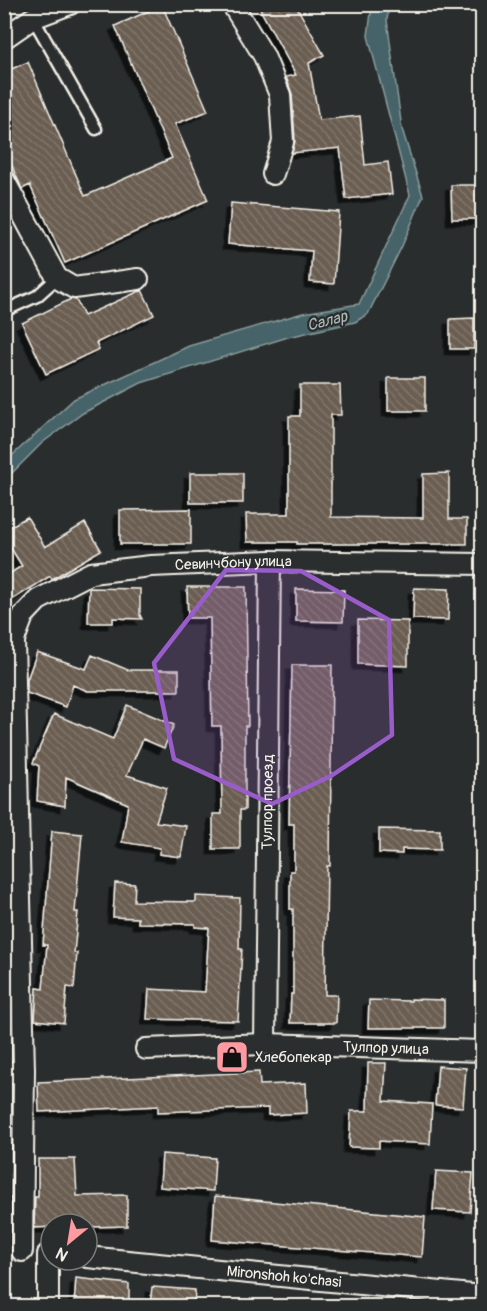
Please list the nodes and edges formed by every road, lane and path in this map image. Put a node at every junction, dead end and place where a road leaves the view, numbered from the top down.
1 (70, 4) edge
2 (232, 4) edge
3 (33, 18) junction
4 (4, 38) edge
5 (96, 129) dead end
6 (273, 174) dead end
7 (4, 180) edge
8 (57, 278) junction
9 (138, 279) dead end
10 (4, 311) edge
11 (270, 561) junction
12 (483, 564) edge
13 (265, 1044) junction
14 (146, 1049) dead end
15 (483, 1051) edge
16 (24, 1070) junction
17 (4, 1074) edge
18 (13, 1251) edge
19 (39, 1253) edge
20 (99, 1258) edge
21 (49, 1272) edge
22 (483, 1296) edge
23 (48, 1306) edge

1 - 3 street
2 - 6 street
3 - 4 street
3 - 5 lane
7 - 8 street
8 - 9 street
8 - 10 lane
11 - 12 street, Севинчбону улица
11 - 13 street, Тулпор проезд
11 - 16 street, Севинчбону улица
13 - 14 street, Тулпор улица
13 - 15 street, Тулпор улица
16 - 17 street
16 - 18 street
18 - 19 street
20 - 22 street, Mironshoh ko'chasi
21 - 23 street

